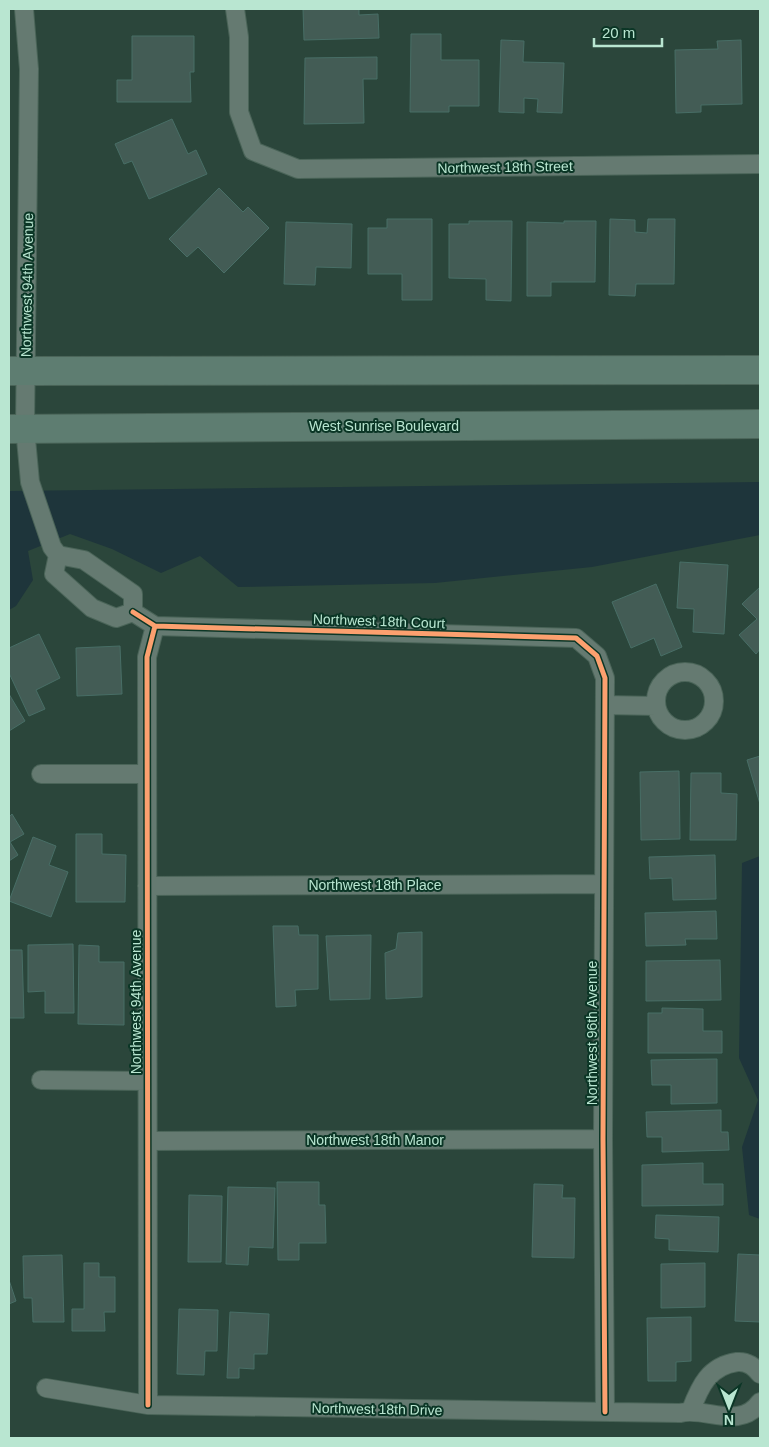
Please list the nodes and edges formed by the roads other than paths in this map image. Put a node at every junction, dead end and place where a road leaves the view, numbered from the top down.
1 (24, 9) edge
2 (235, 9) edge
3 (760, 164) edge
4 (760, 370) edge
5 (17, 371) edge
6 (760, 424) edge
7 (17, 428) edge
8 (55, 551) junction
9 (134, 612) junction
10 (155, 626) junction
11 (597, 656) joint
12 (605, 705) junction
13 (656, 706) dead end
14 (41, 774) dead end
15 (146, 774) junction
16 (604, 884) junction
17 (147, 886) junction
18 (40, 1080) dead end
19 (147, 1081) junction
20 (603, 1139) junction
21 (148, 1141) junction
22 (760, 1374) edge
23 (46, 1388) dead end
24 (760, 1402) edge
25 (148, 1405) junction
26 (691, 1410) junction
27 (605, 1412) junction

1 - 5 street, Northwest 94th Avenue
2 - 3 street, Northwest 18th Street
4 - 5 highway
5 - 7 street, Northwest 94th Avenue
6 - 7 highway, West Sunrise Boulevard
7 - 8 street, Northwest 94th Avenue
8 - 9 street
8 - 9 street, Northwest 94th Avenue
9 - 10 street
10 - 11 street, Northwest 18th Court
10 - 15 street, Northwest 94th Avenue
11 - 12 street, Northwest 96th Avenue
12 - 13 street
12 - 16 street, Northwest 96th Avenue
14 - 15 street
15 - 17 street, Northwest 94th Avenue
16 - 17 street, Northwest 18th Place
16 - 20 street, Northwest 96th Avenue
17 - 19 street, Northwest 94th Avenue
18 - 19 street, Northwest 94th Avenue
19 - 21 street, Northwest 94th Avenue
20 - 21 street, Northwest 18th Manor
20 - 27 street, Northwest 96th Avenue
21 - 25 street, Northwest 94th Avenue
22 - 26 street
23 - 25 street
24 - 26 street
25 - 27 street, Northwest 18th Drive
26 - 27 street

